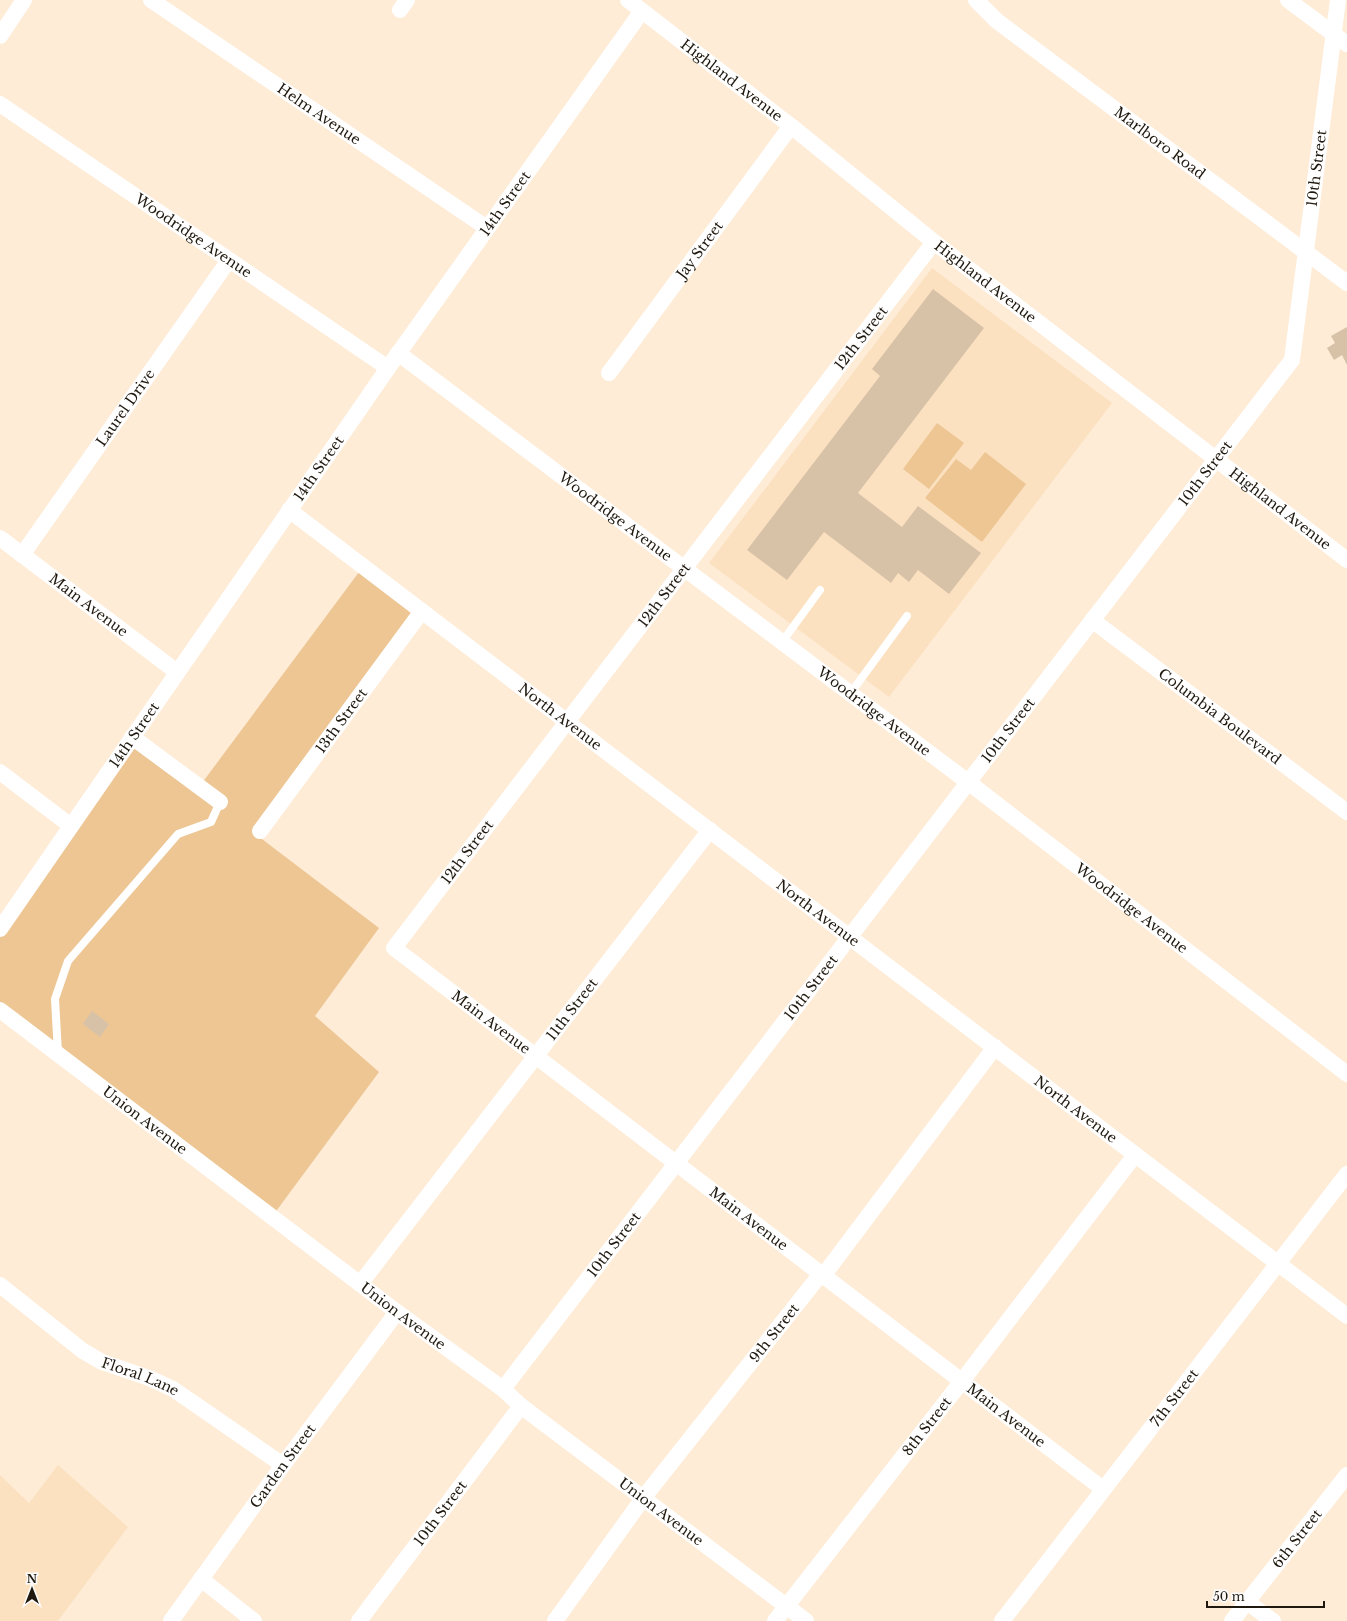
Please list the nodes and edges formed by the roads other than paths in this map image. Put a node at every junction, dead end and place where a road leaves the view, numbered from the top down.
1 (24, 0) edge
2 (150, 0) edge
3 (628, 0) edge
4 (976, 0) edge
5 (1288, 0) edge
6 (1338, 0) edge
7 (642, 11) junction
8 (1333, 34) junction
9 (0, 36) edge
10 (1347, 44) edge
11 (0, 104) edge
12 (791, 126) junction
13 (487, 228) junction
14 (934, 242) junction
15 (1307, 253) junction
16 (229, 260) junction
17 (1347, 283) edge
18 (398, 353) junction
19 (388, 368) junction
20 (609, 373) dead end
21 (1216, 459) junction
22 (289, 510) junction
23 (0, 538) edge
24 (22, 555) junction
25 (1347, 560) edge
26 (684, 568) junction
27 (820, 590) dead end
28 (422, 611) junction
29 (907, 616) dead end
30 (1092, 620) junction
31 (782, 642) junction
32 (177, 672) junction
33 (850, 694) junction
34 (567, 721) junction
35 (132, 737) junction
36 (0, 772) edge
37 (968, 782) junction
38 (220, 802) joint
39 (1347, 812) edge
40 (71, 826) junction
41 (710, 830) junction
42 (260, 831) dead end
43 (0, 929) edge
44 (850, 936) junction
45 (394, 948) joint
46 (0, 1010) edge
47 (995, 1047) junction
48 (58, 1054) junction
49 (535, 1056) junction
50 (1347, 1074) edge
51 (1135, 1155) junction
52 (676, 1164) junction
53 (1347, 1174) edge
54 (1278, 1264) junction
55 (823, 1276) junction
56 (0, 1284) edge
57 (360, 1284) junction
58 (397, 1312) junction
59 (1347, 1316) edge
60 (962, 1381) junction
61 (503, 1389) junction
62 (521, 1406) junction
63 (283, 1465) junction
64 (1347, 1475) edge
65 (1103, 1488) junction
66 (644, 1497) junction
67 (201, 1580) junction
68 (1247, 1602) junction
69 (786, 1607) junction
70 (171, 1621) edge
71 (254, 1621) edge
72 (359, 1621) edge
73 (555, 1621) edge
74 (775, 1621) edge
75 (806, 1621) edge
76 (1002, 1621) edge
77 (1232, 1621) edge
78 (1273, 1621) edge

1 - 9 street
2 - 13 street, Helm Avenue
3 - 7 street, Highland Avenue
4 - 15 street, Marlboro Road
5 - 8 street
6 - 8 street, 10th Street
7 - 12 street, Highland Avenue
7 - 13 street, 14th Street
8 - 10 street
8 - 15 street, 10th Street
11 - 16 street, Woodridge Avenue
12 - 14 street, Highland Avenue
12 - 20 street, Jay Street
13 - 18 street, 14th Street
14 - 21 street, Highland Avenue
14 - 26 street, 12th Street
15 - 17 street, Marlboro Road
15 - 21 street, 10th Street
16 - 19 street, Woodridge Avenue
16 - 24 street, Laurel Drive
18 - 19 street, 14th Street
18 - 26 street, Woodridge Avenue
19 - 22 street, 14th Street
21 - 25 street, Highland Avenue
21 - 30 street, 10th Street
22 - 28 street, North Avenue
22 - 32 street, 14th Street
23 - 24 street, Main Avenue
24 - 32 street, Main Avenue
26 - 31 street, Woodridge Avenue
26 - 34 street, 12th Street
27 - 31 lane
28 - 34 street, North Avenue
28 - 42 street, 13th Street
29 - 33 lane
30 - 37 street, 10th Street
30 - 39 street, Columbia Boulevard
31 - 33 street, Woodridge Avenue
32 - 35 street, 14th Street
33 - 37 street, Woodridge Avenue
34 - 41 street, North Avenue
34 - 45 street, 12th Street
35 - 38 street
35 - 40 street, 14th Street
36 - 40 street
37 - 44 street, 10th Street
37 - 50 street, Woodridge Avenue
38 - 48 lane
40 - 43 street, 14th Street
41 - 44 street, North Avenue
41 - 49 street, 11th Street
44 - 47 street, North Avenue
44 - 52 street, 10th Street
45 - 49 street, Main Avenue
46 - 48 street, Union Avenue
47 - 51 street, North Avenue
47 - 55 street, 9th Street
48 - 57 street, Union Avenue
49 - 52 street, Main Avenue
49 - 57 street, 11th Street
51 - 54 street, North Avenue
51 - 60 street, 8th Street
52 - 55 street, Main Avenue
52 - 61 street, 10th Street
53 - 54 street, 7th Street
54 - 59 street, North Avenue
54 - 65 street, 7th Street
55 - 60 street, Main Avenue
55 - 66 street, 9th Street
56 - 63 street, Floral Lane
57 - 58 street, Union Avenue
58 - 61 street, Union Avenue
58 - 63 street, Garden Street
60 - 65 street, Main Avenue
60 - 69 street, 8th Street
61 - 62 street, Union Avenue
62 - 66 street, Union Avenue
62 - 72 street, 10th Street
63 - 67 street, Garden Street
64 - 68 street, 6th Street
65 - 76 street, 7th Street
66 - 69 street, Union Avenue
66 - 73 street, 9th Street
67 - 70 street, Garden Street
67 - 71 street
68 - 77 street, 6th Street
68 - 78 street
69 - 74 street, 8th Street
69 - 75 street, Union Avenue

